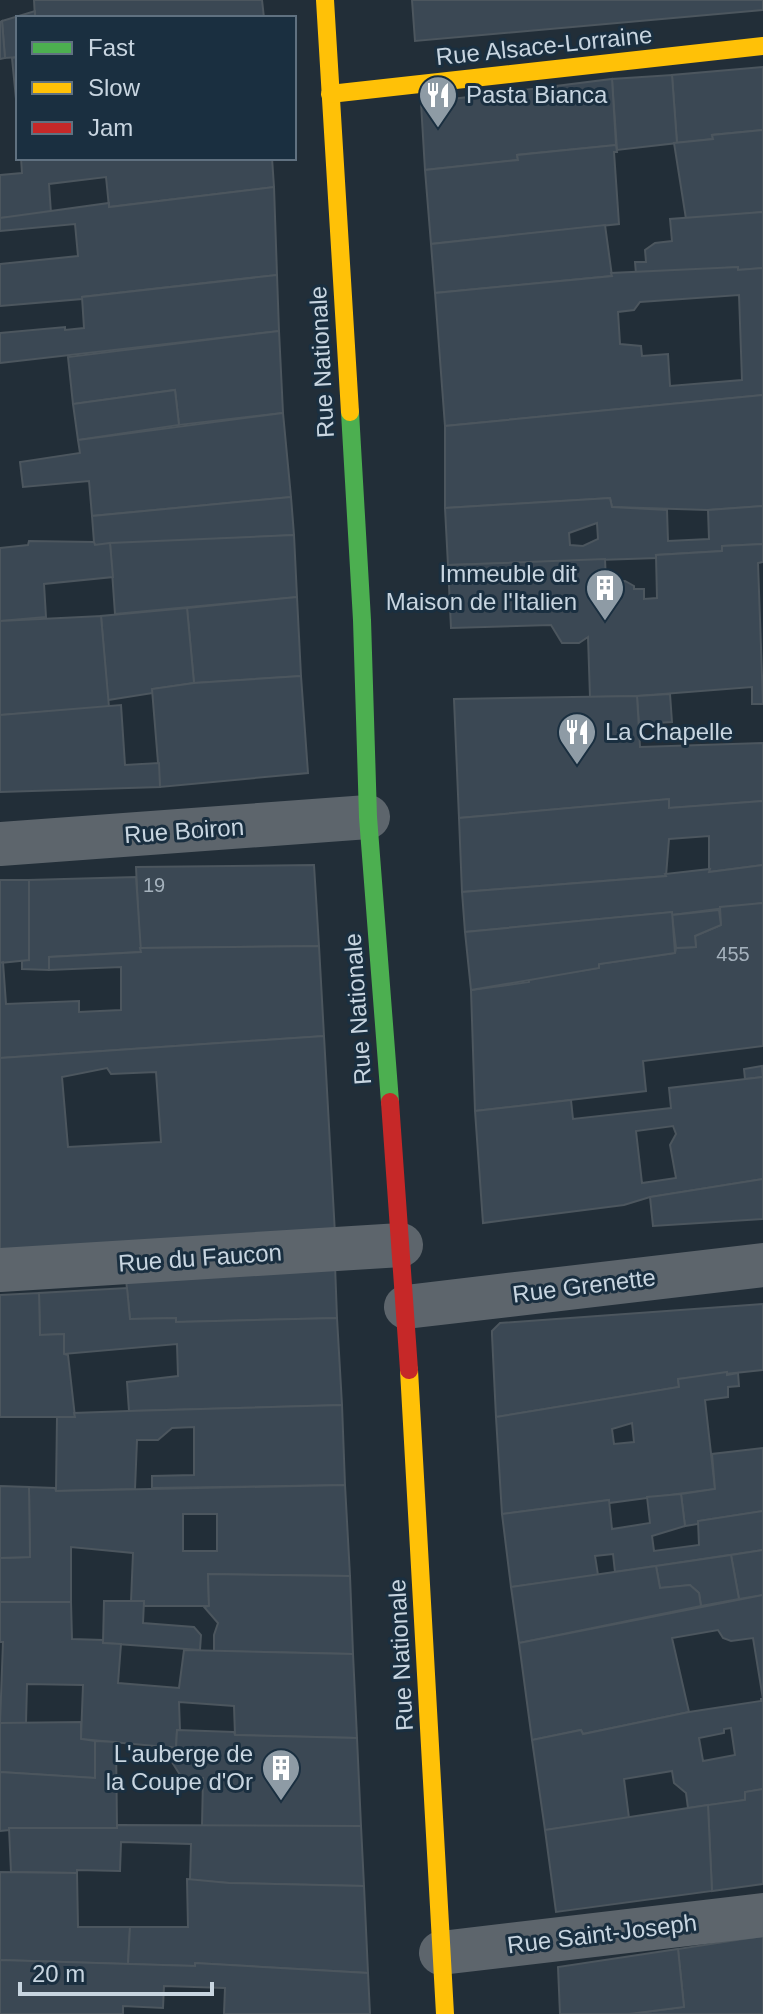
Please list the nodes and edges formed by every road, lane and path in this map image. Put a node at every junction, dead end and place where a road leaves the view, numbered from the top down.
1 (325, 0) edge
2 (763, 46) edge
3 (330, 94) junction
4 (368, 817) junction
5 (0, 844) edge
6 (401, 1245) junction
7 (763, 1265) edge
8 (0, 1270) edge
9 (406, 1307) junction
10 (763, 1915) edge
11 (441, 1953) junction
12 (445, 2014) edge

1 - 3 main road, Rue Nationale
2 - 3 main road, Rue Alsace-Lorraine
3 - 4 main road, Rue Nationale
4 - 5 street, Rue Boiron
4 - 6 main road, Rue Nationale
6 - 8 street, Rue du Faucon
6 - 9 main road, Rue Nationale
7 - 9 street, Rue Grenette
9 - 11 main road, Rue Nationale
10 - 11 street, Rue Saint-Joseph
11 - 12 main road, Rue Nationale

